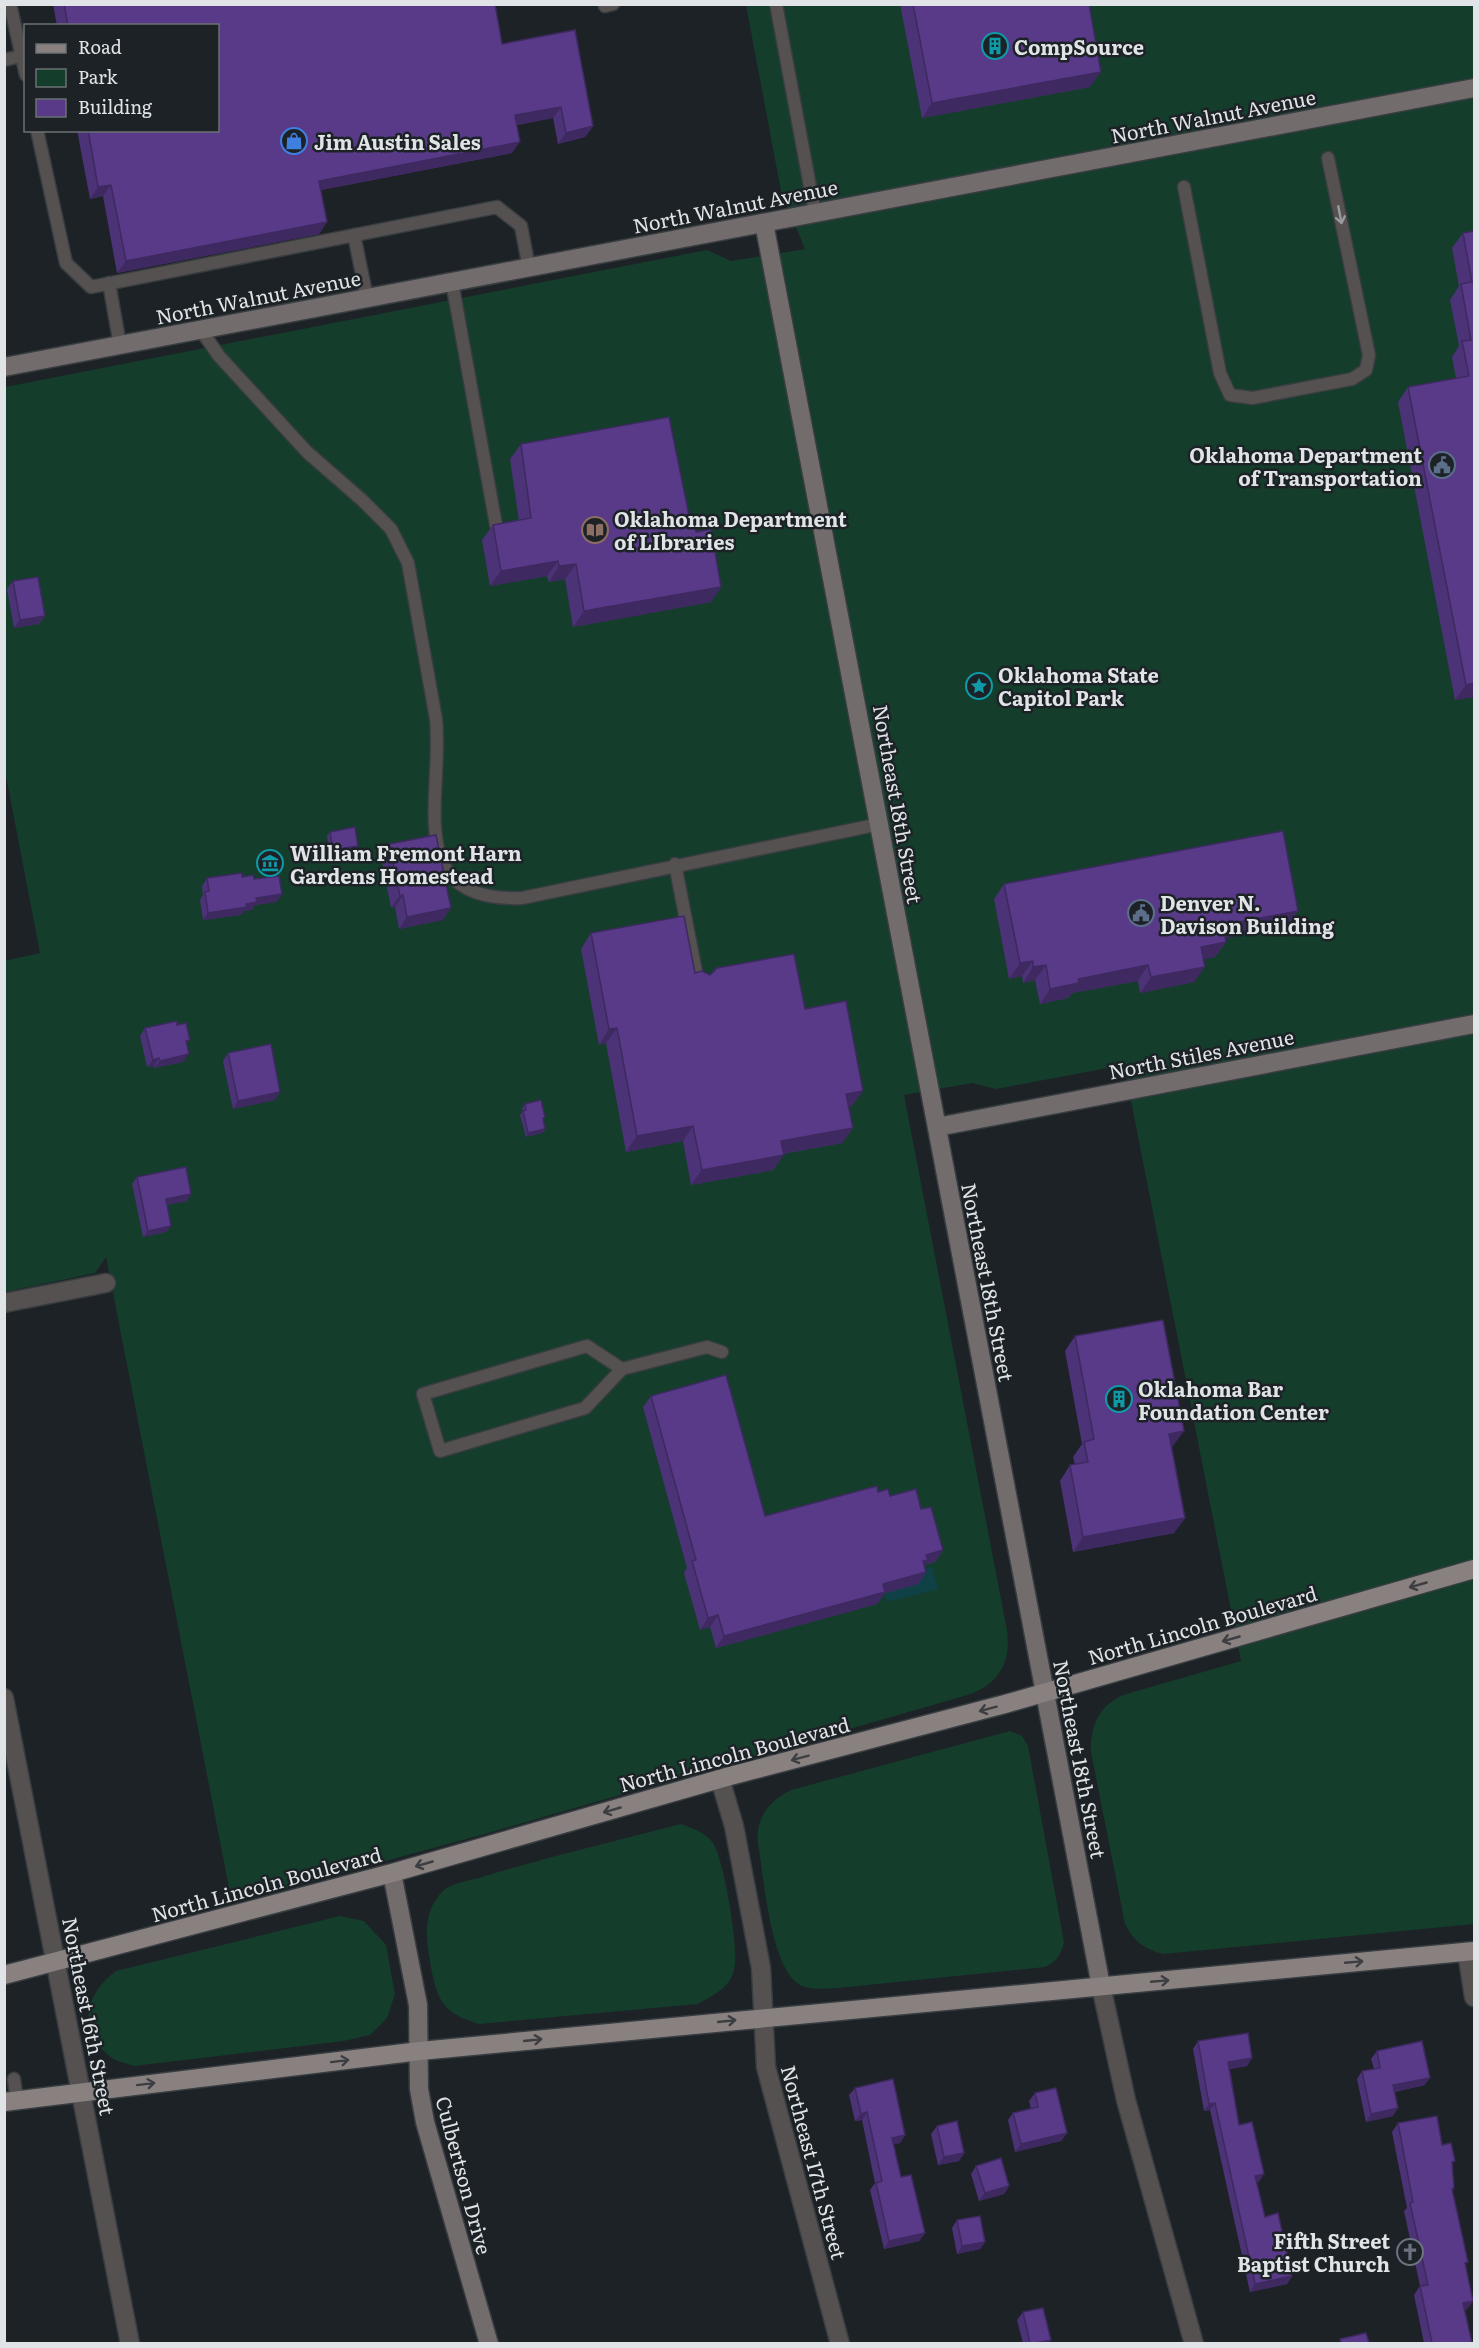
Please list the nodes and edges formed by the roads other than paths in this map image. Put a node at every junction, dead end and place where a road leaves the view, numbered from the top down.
1 (10, 4) edge
2 (776, 4) edge
3 (21, 56) junction
4 (4, 60) edge
5 (24, 67) edge
6 (1474, 88) edge
7 (37, 132) edge
8 (1328, 158) dead end
9 (1184, 187) dead end
10 (815, 213) junction
11 (764, 223) junction
12 (354, 235) junction
13 (529, 268) junction
14 (452, 282) junction
15 (109, 283) junction
16 (367, 298) junction
17 (201, 330) junction
18 (120, 345) junction
19 (4, 367) edge
20 (496, 525) edge
21 (880, 824) junction
22 (675, 864) junction
23 (698, 982) edge
24 (1474, 1024) edge
25 (937, 1127) junction
26 (106, 1283) dead end
27 (4, 1303) edge
28 (722, 1352) dead end
29 (622, 1369) junction
30 (1474, 1569) edge
31 (1045, 1692) junction
32 (4, 1698) edge
33 (720, 1779) junction
34 (392, 1873) junction
35 (1471, 1951) edge
36 (57, 1962) junction
37 (4, 1975) edge
38 (1101, 1986) junction
39 (1474, 1997) edge
40 (764, 2017) junction
41 (420, 2051) junction
42 (14, 2079) dead end
43 (82, 2091) junction
44 (10, 2101) edge
45 (130, 2343) edge
46 (489, 2343) edge
47 (840, 2343) edge
48 (1194, 2343) edge

1 - 3 lane
2 - 10 lane
3 - 4 lane
3 - 5 lane
6 - 10 street, North Walnut Avenue
7 - 15 lane
8 -> 9 lane
10 - 11 street, North Walnut Avenue
11 - 13 street, North Walnut Avenue
11 - 21 street, Northeast 18th Street
12 - 13 lane
12 - 15 lane
12 - 16 lane
13 - 14 street, North Walnut Avenue
14 - 16 street, North Walnut Avenue
14 - 20 lane
15 - 18 lane
16 - 17 street, North Walnut Avenue
17 - 18 street, North Walnut Avenue
17 - 22 lane
18 - 19 street, North Walnut Avenue
21 - 22 lane
21 - 25 street, Northeast 18th Street
22 - 23 lane
24 - 25 street, North Stiles Avenue
25 - 31 street, Northeast 18th Street
26 - 27 street
28 - 29 lane
29 - 29 lane
30 -> 31 main road, North Lincoln Boulevard
31 -> 33 main road, North Lincoln Boulevard
31 - 38 street, Northeast 18th Street
32 - 36 street, Northeast 16th Street
33 -> 34 main road, North Lincoln Boulevard
33 - 40 street, Northeast 17th Street
34 - 36 main road, North Lincoln Boulevard
34 - 41 street, Culbertson Drive
38 -> 35 main road
35 - 39 street
36 - 37 main road, North Lincoln Boulevard
36 - 43 street, Northeast 16th Street
38 - 40 main road
38 - 48 street, Northeast 18th Street
41 -> 40 main road
40 - 47 street, Northeast 17th Street
43 -> 41 main road
41 - 46 street, Culbertson Drive
42 - 44 lane
43 - 44 main road
43 - 45 street, Northeast 16th Street

